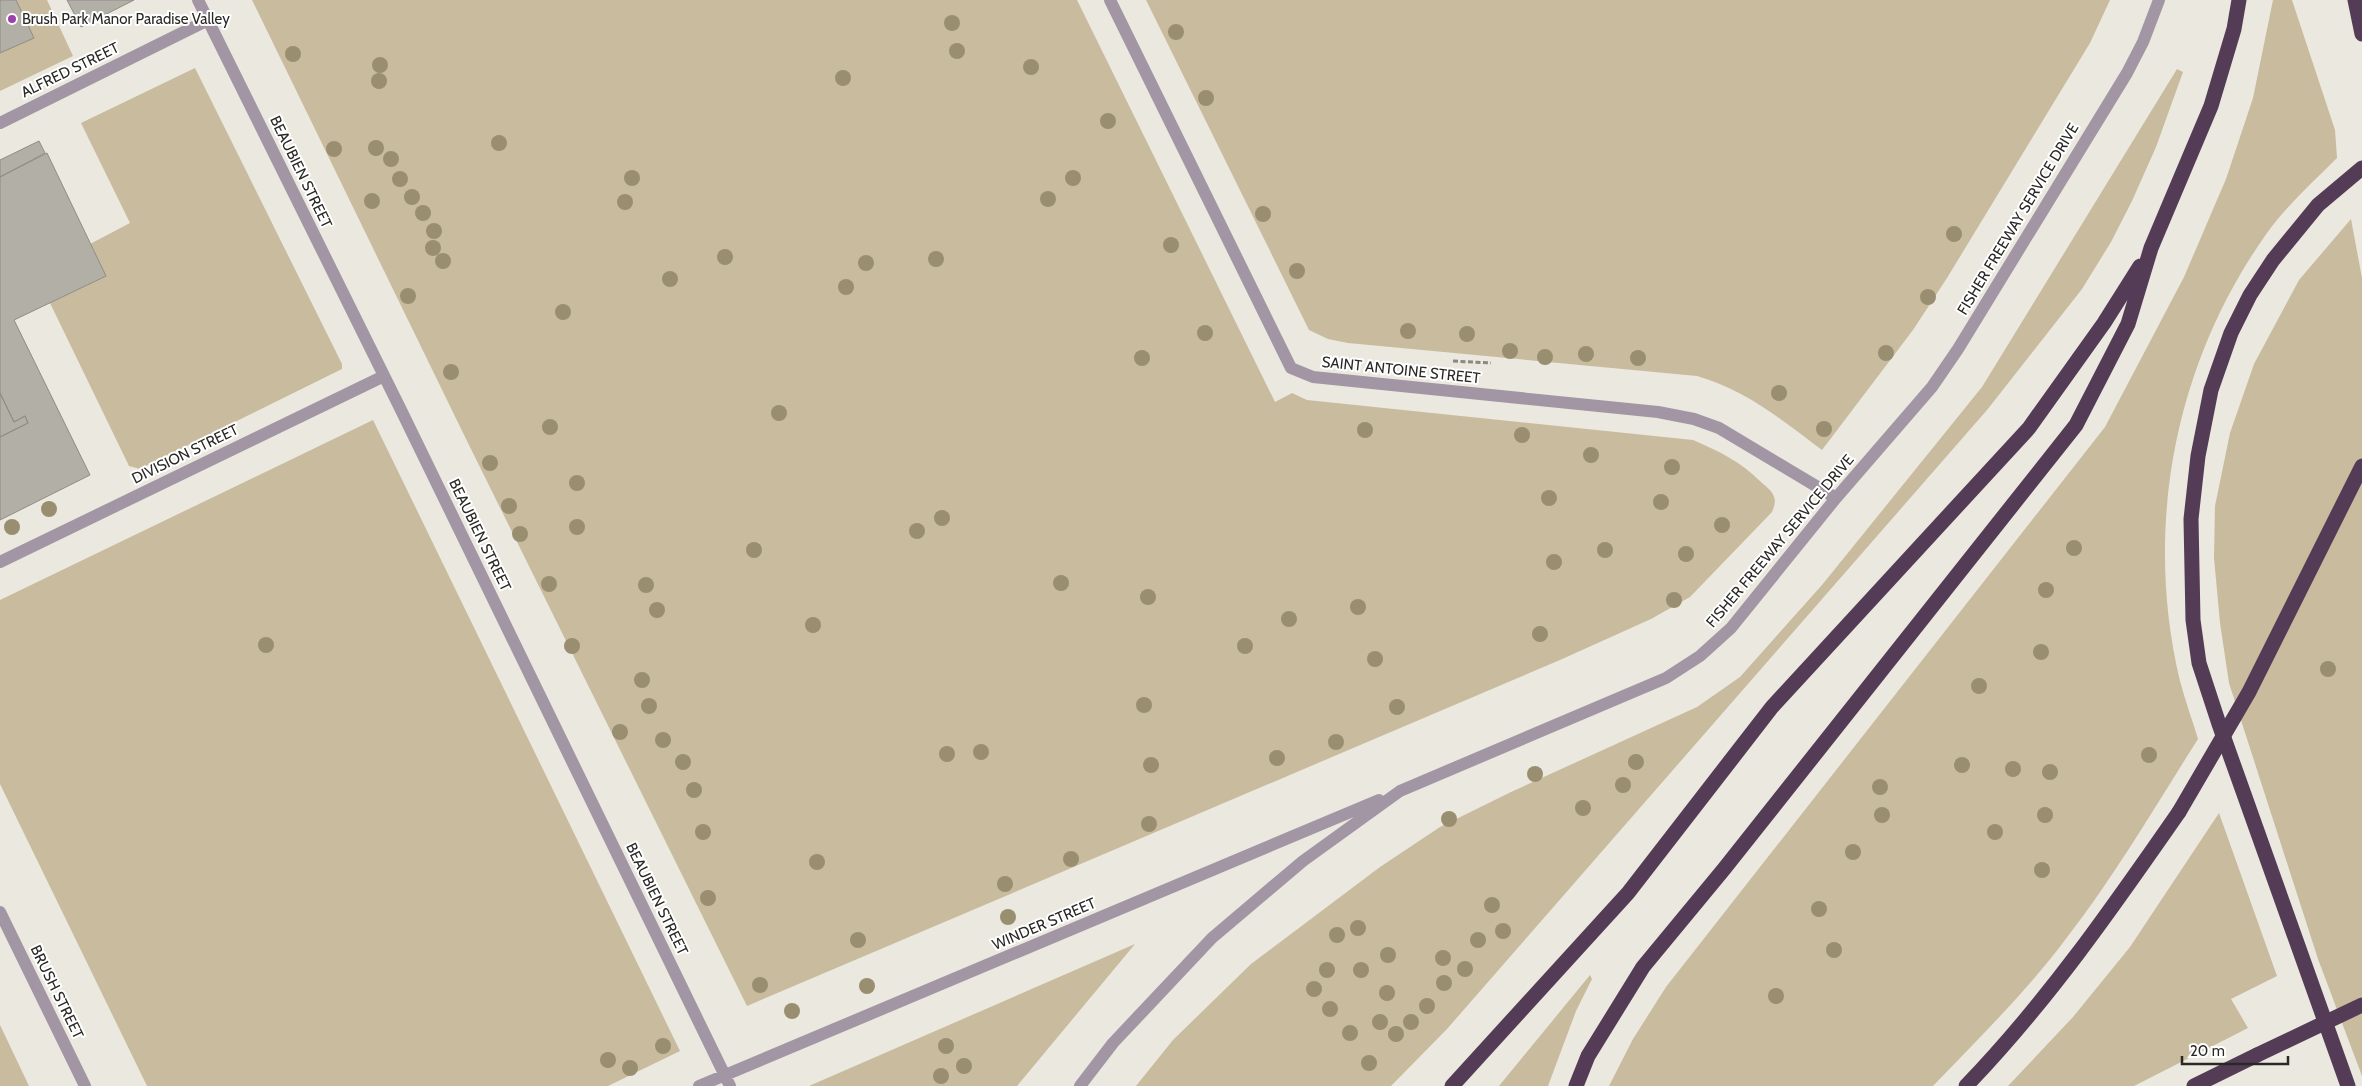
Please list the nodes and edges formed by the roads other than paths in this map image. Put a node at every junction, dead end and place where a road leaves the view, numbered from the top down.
1 (198, 0) edge
2 (1110, 0) edge
3 (2159, 0) edge
4 (2239, 0) edge
5 (2355, 0) edge
6 (208, 20) junction
7 (2362, 34) edge
8 (0, 123) edge
9 (2362, 168) edge
10 (2151, 248) junction
11 (384, 376) junction
12 (2362, 466) edge
13 (1836, 498) junction
14 (0, 562) edge
15 (1400, 791) junction
16 (0, 912) edge
17 (2362, 1005) edge
18 (728, 1081) edge
19 (85, 1086) edge
20 (699, 1086) edge
21 (1080, 1086) edge
22 (1452, 1086) edge
23 (1576, 1086) edge
24 (1966, 1086) edge
25 (2194, 1086) edge
26 (2348, 1086) edge

1 - 6 street, BEAUBIEN STREET
2 - 13 street, SAINT ANTOINE STREET
3 - 13 street, FISHER FREEWAY SERVICE DRIVE
4 - 10 highway
5 - 7 highway
6 - 8 street, ALFRED STREET
6 - 11 street, BEAUBIEN STREET
9 - 26 highway
10 - 22 highway
10 - 23 highway
11 - 14 street, DIVISION STREET
11 - 18 street, BEAUBIEN STREET
12 - 24 highway, bridge
13 - 15 street, FISHER FREEWAY SERVICE DRIVE
15 - 18 street, WINDER STREET
15 - 21 street, FISHER FREEWAY SERVICE DRIVE
16 - 19 street, BRUSH STREET
17 - 25 highway, bridge
18 - 20 street, WINDER STREET

